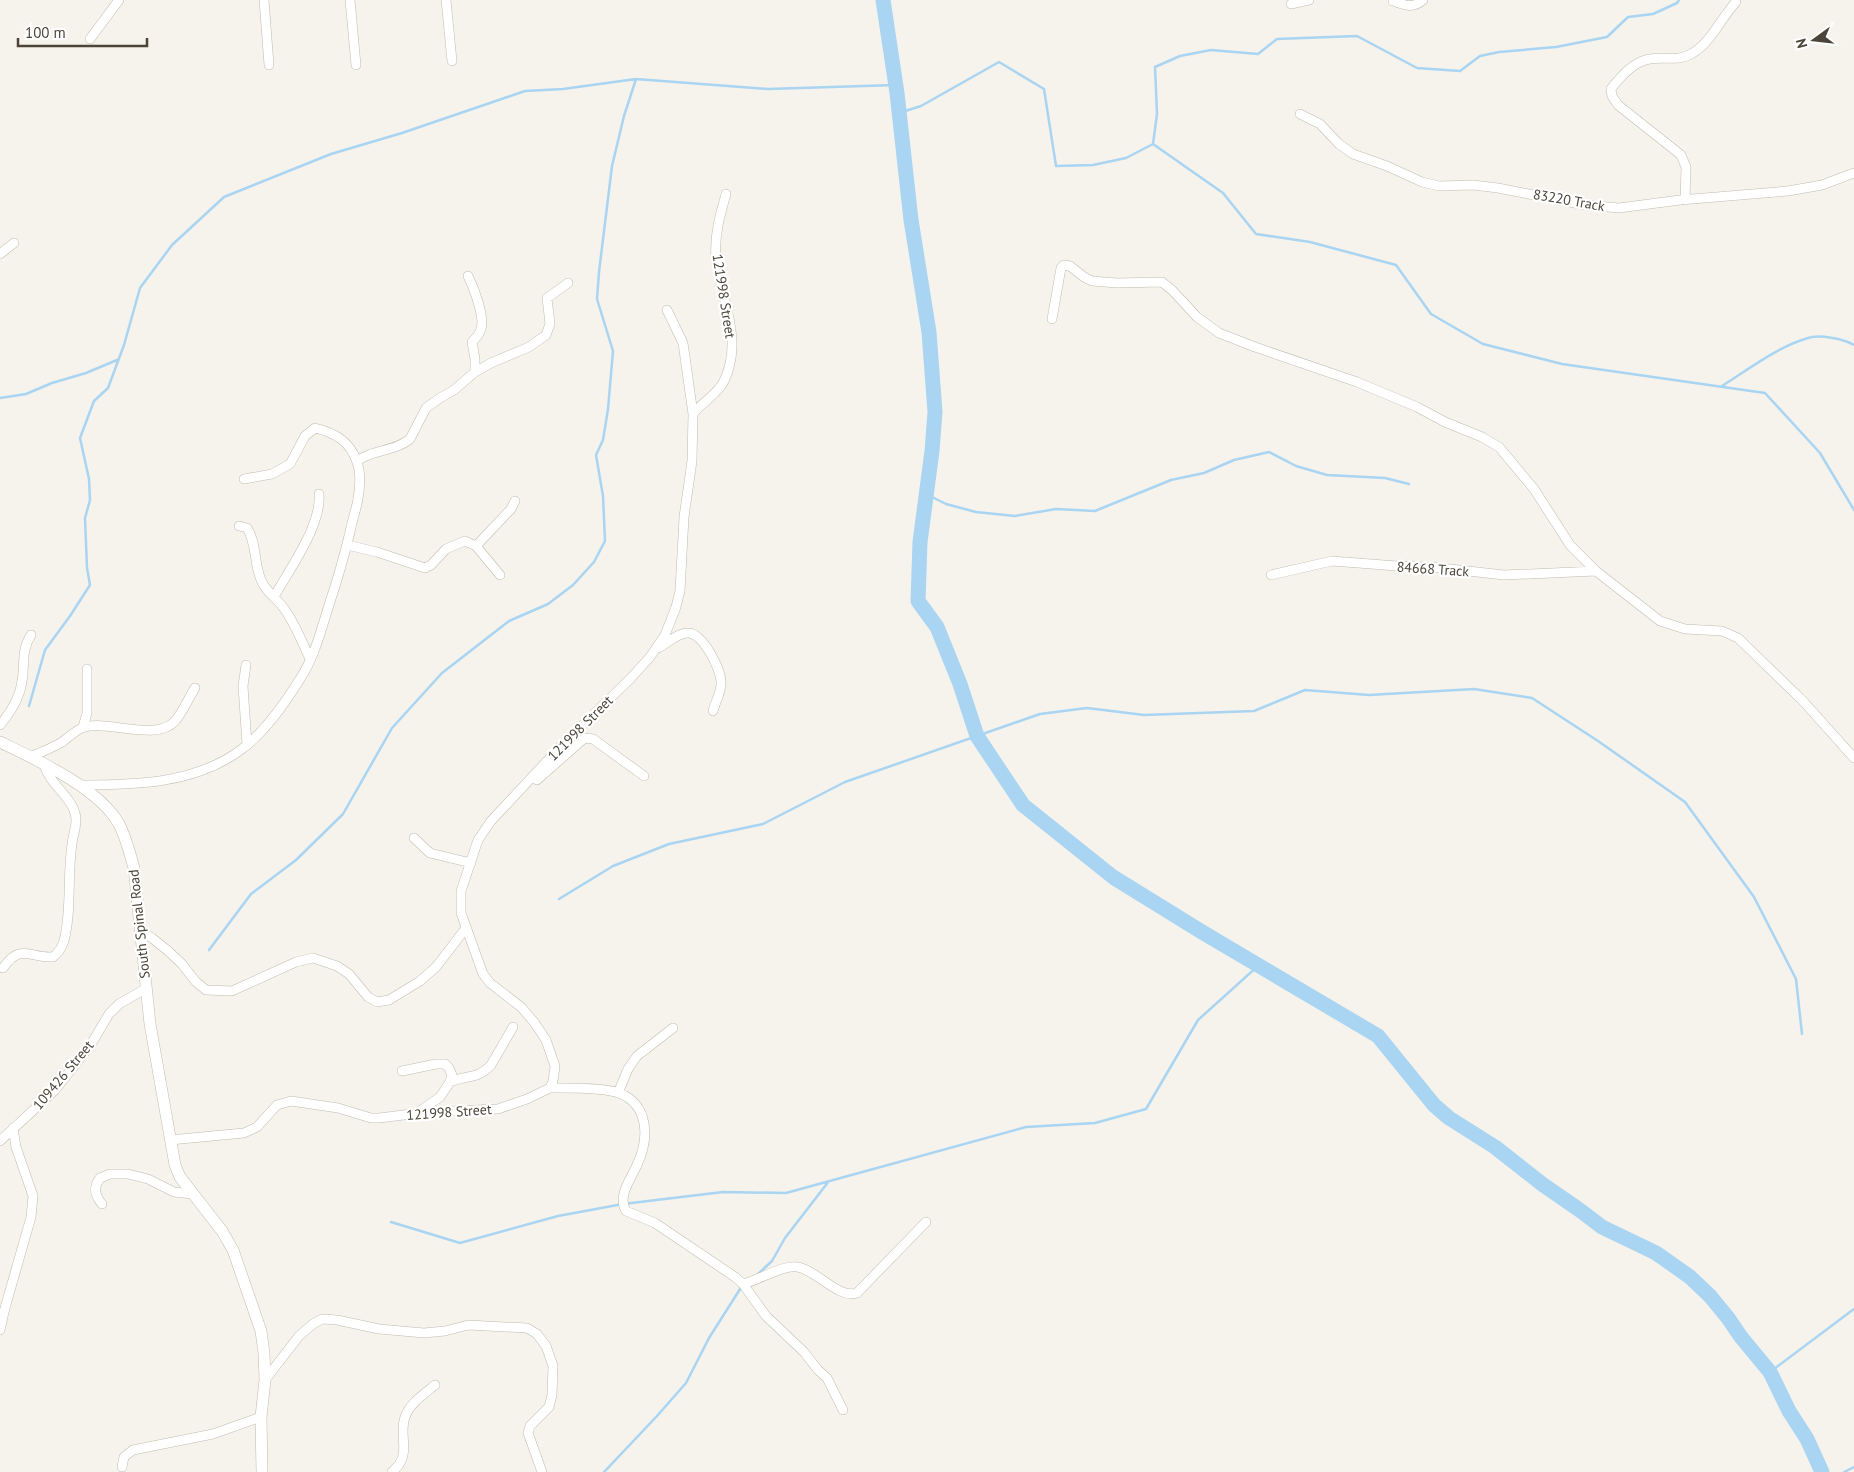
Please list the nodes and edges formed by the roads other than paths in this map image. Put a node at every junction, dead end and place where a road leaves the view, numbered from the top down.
1 (119, 0) edge
2 (264, 0) edge
3 (350, 0) edge
4 (446, 0) edge
5 (1309, 0) edge
6 (1423, 0) edge
7 (1393, 1) edge
8 (1736, 2) dead end
9 (1291, 4) dead end
10 (90, 39) dead end
11 (452, 61) dead end
12 (269, 65) dead end
13 (356, 65) dead end
14 (1300, 114) dead end
15 (1854, 173) edge
16 (726, 194) dead end
17 (1685, 200) junction
18 (14, 242) dead end
19 (0, 254) edge
20 (468, 276) dead end
21 (568, 284) dead end
22 (667, 310) dead end
23 (1052, 319) dead end
24 (475, 372) junction
25 (693, 414) junction
26 (357, 461) junction
27 (244, 479) dead end
28 (319, 494) dead end
29 (515, 501) dead end
30 (239, 526) dead end
31 (347, 545) junction
32 (476, 546) junction
33 (1596, 571) junction
34 (500, 575) dead end
35 (1271, 575) dead end
36 (274, 597) junction
37 (31, 635) dead end
38 (655, 649) junction
39 (310, 659) junction
40 (246, 665) dead end
41 (87, 669) dead end
42 (195, 688) dead end
43 (713, 710) dead end
44 (0, 725) edge
45 (83, 727) junction
46 (0, 742) edge
47 (247, 745) junction
48 (31, 757) junction
49 (1854, 758) edge
50 (44, 765) junction
51 (644, 776) dead end
52 (79, 785) junction
53 (520, 790) junction
54 (414, 838) dead end
55 (471, 863) junction
56 (466, 928) junction
57 (140, 931) junction
58 (3, 968) dead end
59 (145, 989) junction
60 (513, 1027) dead end
61 (672, 1028) dead end
62 (402, 1071) dead end
63 (450, 1082) junction
64 (550, 1088) junction
65 (618, 1092) junction
66 (415, 1114) junction
67 (13, 1128) junction
68 (170, 1140) junction
69 (0, 1141) edge
70 (193, 1194) junction
71 (102, 1204) dead end
72 (926, 1222) dead end
73 (743, 1284) junction
74 (0, 1330) edge
75 (265, 1380) junction
76 (435, 1385) dead end
77 (843, 1410) dead end
78 (261, 1417) junction
79 (122, 1466) dead end
80 (262, 1472) edge
81 (392, 1472) edge
82 (542, 1472) edge

1 - 10 street
2 - 12 street
3 - 13 street
4 - 11 street
5 - 9 street
6 - 7 street
8 - 17 street
14 - 17 street, 83220 Track
15 - 17 street, 83220 Track
16 - 25 street, 121998 Street
18 - 19 street
20 - 24 street
21 - 24 street
22 - 25 street
23 - 33 street
24 - 26 street
25 - 38 street, 121998 Street
26 - 27 street
26 - 31 street
28 - 36 street
29 - 32 street
30 - 36 street
31 - 32 street
31 - 39 street
32 - 34 street
33 - 35 street, 84668 Track
33 - 49 street
36 - 39 street
37 - 44 street
38 - 43 street, 121998 Street
38 - 53 street, 121998 Street
39 - 47 street
40 - 47 street
41 - 45 street
42 - 45 street
45 - 48 street
46 - 48 street, South Spinal Road
47 - 52 street
48 - 50 street, South Spinal Road
50 - 52 street, South Spinal Road
50 - 58 street
51 - 53 street
52 - 57 street, South Spinal Road
53 - 55 street, 121998 Street
54 - 55 street
55 - 56 street, 121998 Street
56 - 57 street
56 - 64 street, 121998 Street
57 - 59 street, South Spinal Road
59 - 67 street, 109426 Street
59 - 68 street, South Spinal Road
60 - 63 street
61 - 65 street
62 - 63 street
63 - 66 street
64 - 65 street
64 - 66 street, 121998 Street
65 - 73 street
66 - 68 street, 121998 Street
67 - 69 street, 109426 Street
67 - 74 street
68 - 70 street
70 - 71 street
70 - 75 street
72 - 73 street
73 - 77 street
75 - 78 street
75 - 82 street
76 - 81 street
78 - 79 street
78 - 80 street

